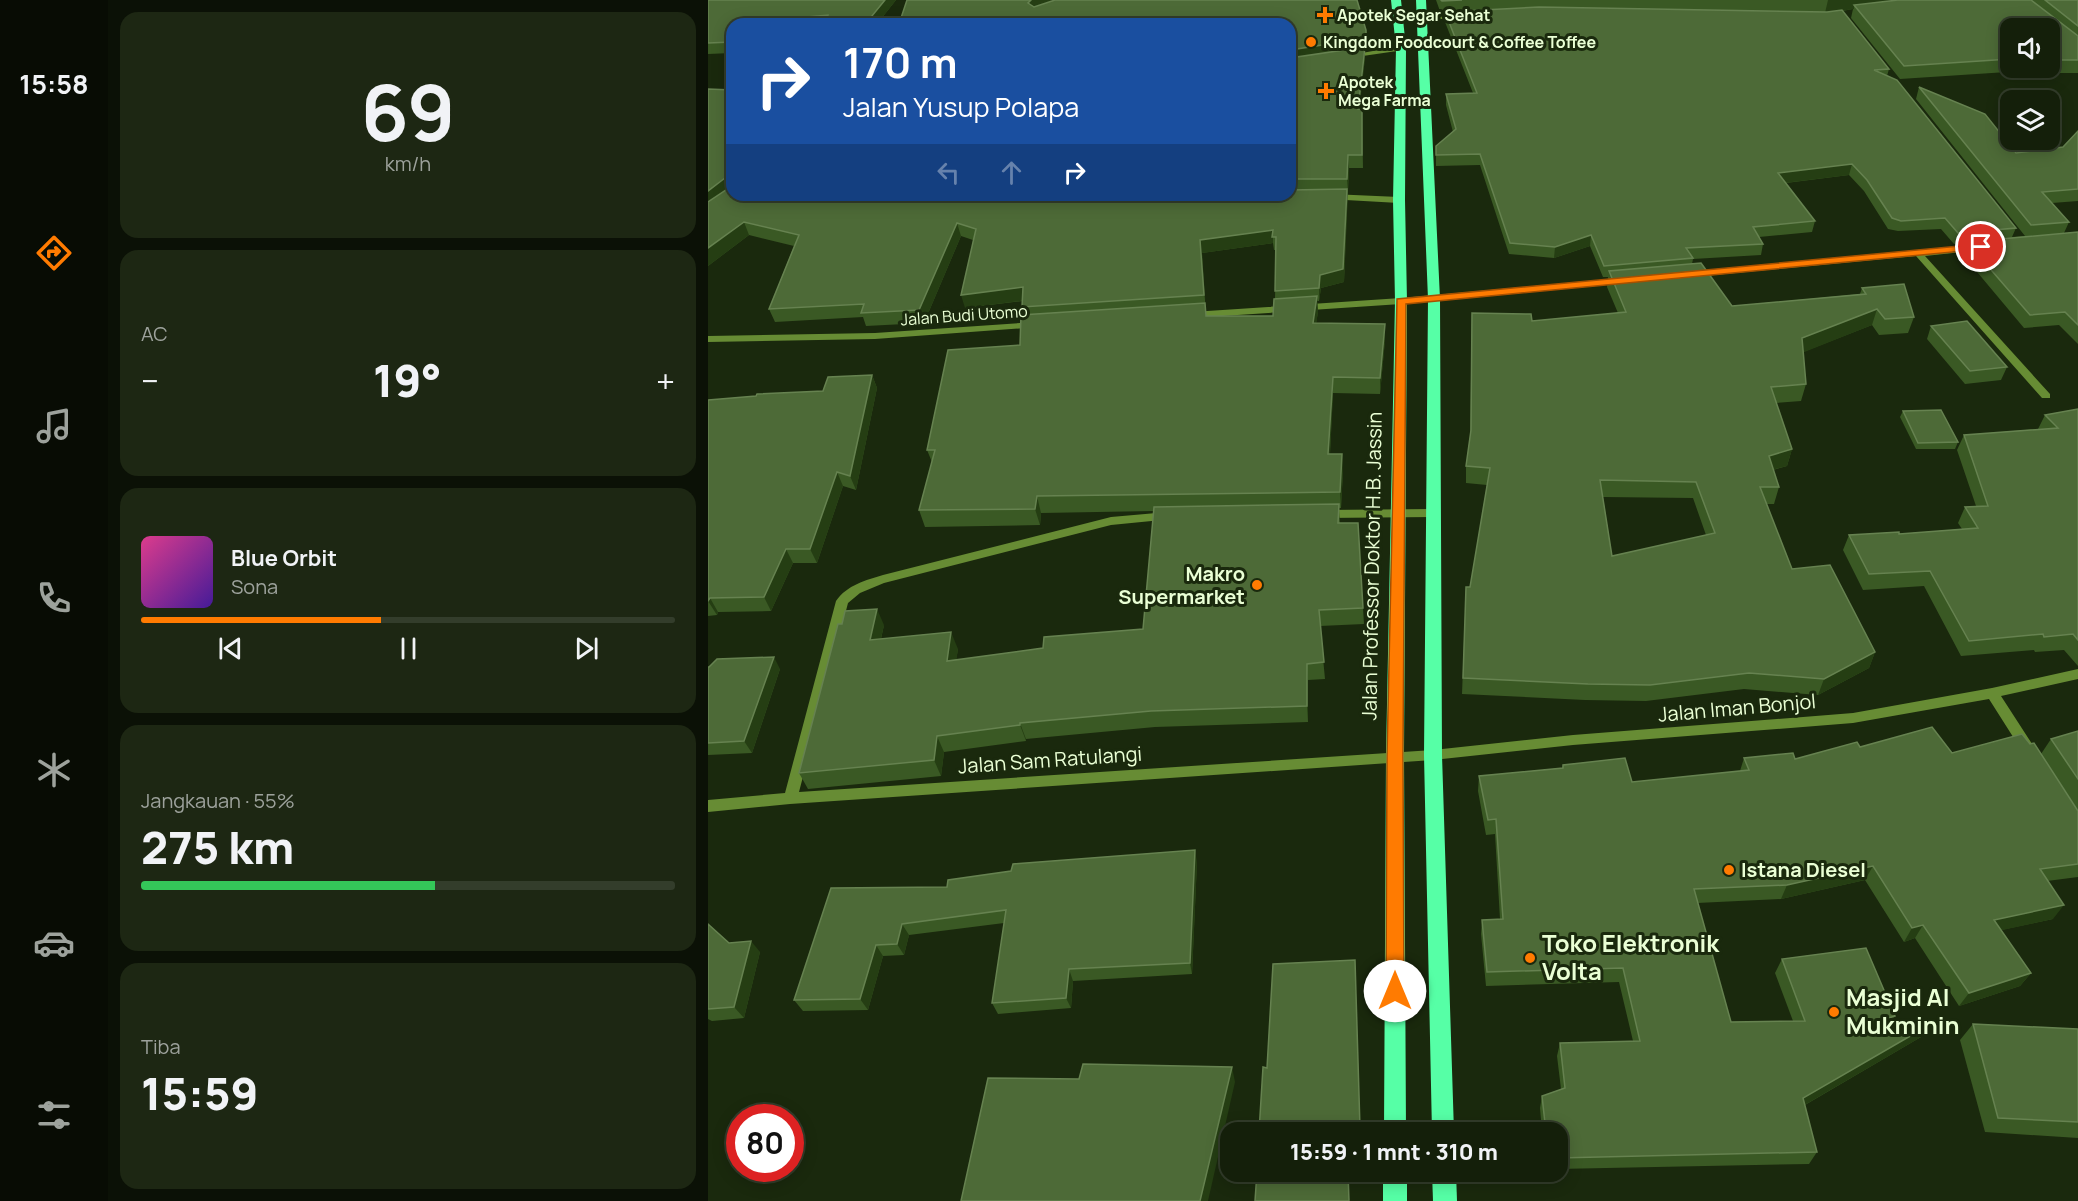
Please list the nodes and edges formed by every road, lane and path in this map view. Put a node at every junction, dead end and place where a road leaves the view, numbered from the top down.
1 (1396, 0) edge
2 (1421, 0) edge
3 (1471, 15) edge
4 (1421, 19) junction
5 (1401, 48) junction
6 (1345, 57) edge
7 (1413, 110) junction
8 (1325, 197) edge
9 (1399, 200) junction
10 (1988, 247) edge
11 (1918, 253) junction
12 (1682, 275) edge
13 (1635, 280) edge
14 (1434, 299) junction
15 (1401, 301) junction
16 (1186, 315) edge
17 (1043, 325) edge
18 (708, 339) edge
19 (2046, 396) dead end
20 (1400, 513) junction
21 (1433, 513) junction
22 (1306, 514) edge
23 (1176, 516) edge
24 (2078, 674) edge
25 (1992, 693) junction
26 (1433, 754) junction
27 (1395, 756) junction
28 (2034, 758) edge
29 (790, 798) junction
30 (708, 806) edge
31 (1395, 1122) edge
32 (1443, 1122) edge
33 (1395, 1182) edge
34 (1444, 1182) edge
35 (1395, 1201) edge
36 (1445, 1201) edge

1 - 5 highway, Jalan Professor Doktor H.B. Jassin
2 - 4 highway, Jalan Professor Doktor H.B. Jassin
3 - 4 street
4 - 7 highway, Jalan Professor Doktor H.B. Jassin
5 - 6 street
5 - 7 highway, Jalan Professor Doktor H.B. Jassin
7 - 9 highway, Jalan Professor Doktor H.B. Jassin
7 - 14 highway, Jalan Professor Doktor H.B. Jassin
8 - 9 street
9 - 15 highway, Jalan Professor Doktor H.B. Jassin
10 - 11 street
11 - 12 street
11 - 19 street
13 - 14 street
14 - 15 street
14 - 21 highway, Jalan Professor Doktor H.B. Jassin
15 - 16 street
15 - 20 highway, Jalan Professor Doktor H.B. Jassin
17 - 18 street, Jalan Budi Utomo
20 - 21 street
20 - 22 street
20 - 27 highway, Jalan Professor Doktor H.B. Jassin
21 - 26 highway, Jalan Professor Doktor H.B. Jassin
23 - 29 street
24 - 25 street, Jalan Iman Bonjol
25 - 26 street, Jalan Iman Bonjol
25 - 28 street
26 - 27 street, Jalan Iman Bonjol
26 - 32 highway, Jalan Professor Doktor H.B. Jassin
27 - 29 street, Jalan Sam Ratulangi
27 - 31 highway, Jalan Professor Doktor H.B. Jassin
29 - 30 street, Jalan Sam Ratulangi
33 - 35 highway
34 - 36 highway

